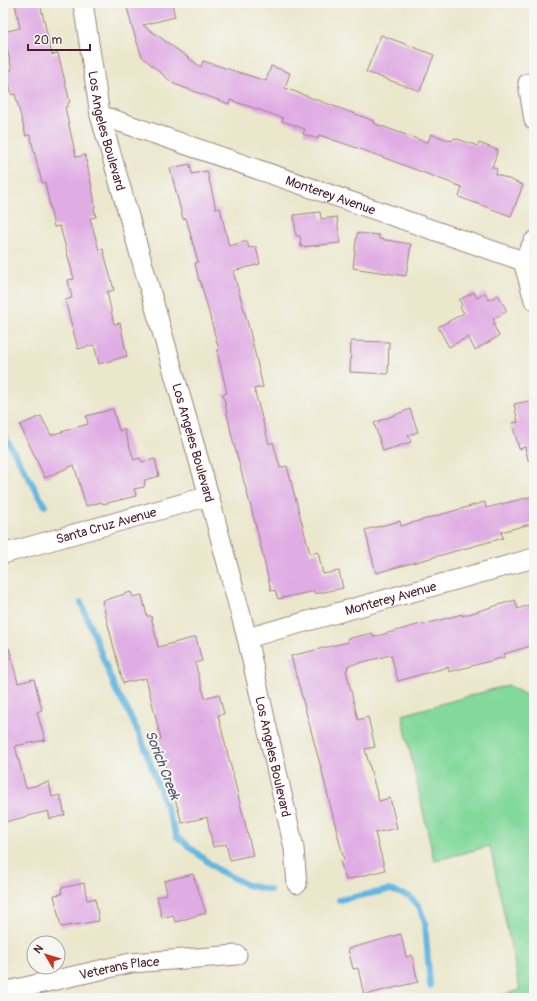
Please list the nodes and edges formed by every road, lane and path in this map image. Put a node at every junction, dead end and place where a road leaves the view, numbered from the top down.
1 (83, 3) edge
2 (528, 83) dead end
3 (100, 115) junction
4 (534, 120) edge
5 (534, 241) edge
6 (523, 261) junction
7 (534, 300) edge
8 (209, 496) junction
9 (3, 554) edge
10 (534, 558) edge
11 (247, 638) junction
12 (297, 884) dead end
13 (237, 955) dead end
14 (3, 992) edge

1 - 3 street, Los Angeles Boulevard
2 - 4 street
3 - 6 street, Monterey Avenue
3 - 8 street, Los Angeles Boulevard
5 - 6 street
6 - 7 street
8 - 9 street, Santa Cruz Avenue
8 - 11 street, Los Angeles Boulevard
10 - 11 street, Monterey Avenue
11 - 12 street, Los Angeles Boulevard
13 - 14 street, Veterans Place

